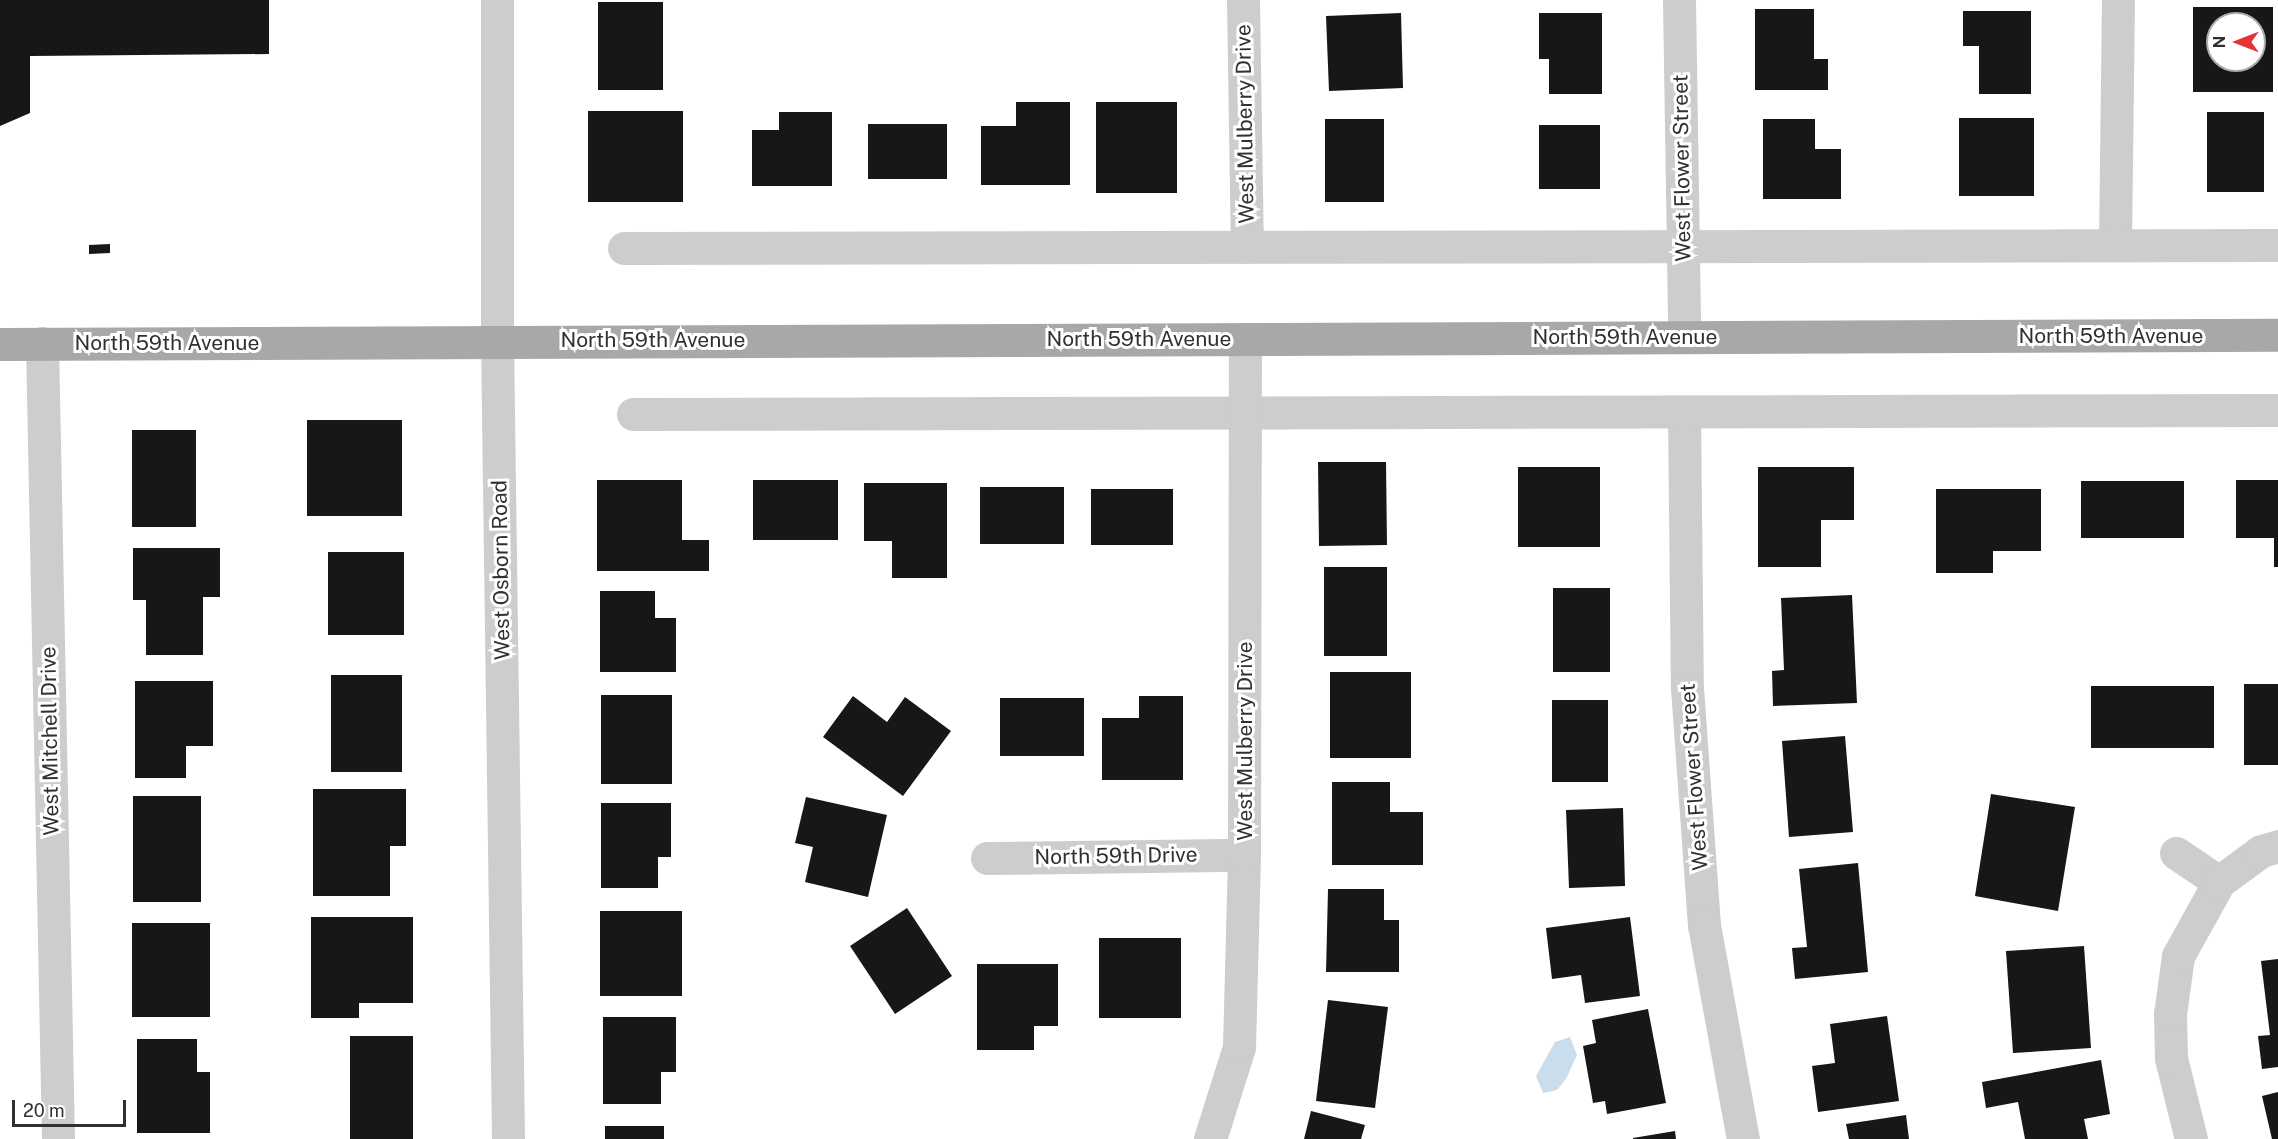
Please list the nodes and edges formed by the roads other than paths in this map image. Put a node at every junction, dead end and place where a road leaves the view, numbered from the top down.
1 (497, 0) edge
2 (1243, 0) edge
3 (1679, 0) edge
4 (2118, 0) edge
5 (2278, 244) edge
6 (1684, 245) junction
7 (2115, 245) junction
8 (1247, 247) junction
9 (624, 248) dead end
10 (2278, 335) edge
11 (1684, 337) junction
12 (1245, 339) junction
13 (497, 340) junction
14 (42, 343) junction
15 (0, 344) edge
16 (2278, 410) edge
17 (1246, 411) junction
18 (1684, 412) junction
19 (633, 414) dead end
20 (2278, 846) edge
21 (2176, 853) dead end
22 (1244, 855) junction
23 (987, 858) dead end
24 (2219, 882) junction
25 (58, 1139) edge
26 (508, 1139) edge
27 (1210, 1139) edge
28 (1743, 1139) edge
29 (2191, 1139) edge

1 - 13 street, West Osborn Road
2 - 8 street, West Mulberry Drive
3 - 6 street, West Flower Street
4 - 7 street
5 - 7 street
6 - 7 street
6 - 8 street
6 - 11 street, West Flower Street
8 - 9 street
10 - 11 main road, North 59th Avenue
11 - 12 main road, North 59th Avenue
12 - 13 main road, North 59th Avenue
12 - 17 street, West Mulberry Drive
13 - 14 main road, North 59th Avenue
13 - 26 street, West Osborn Road
14 - 15 main road, North 59th Avenue
14 - 25 street, West Mitchell Drive
16 - 18 street
17 - 18 street
17 - 19 street
17 - 22 street, West Mulberry Drive
18 - 28 street, West Flower Street
20 - 24 street
21 - 24 street
22 - 23 street, North 59th Drive
22 - 27 street, West Mulberry Drive
24 - 29 street

